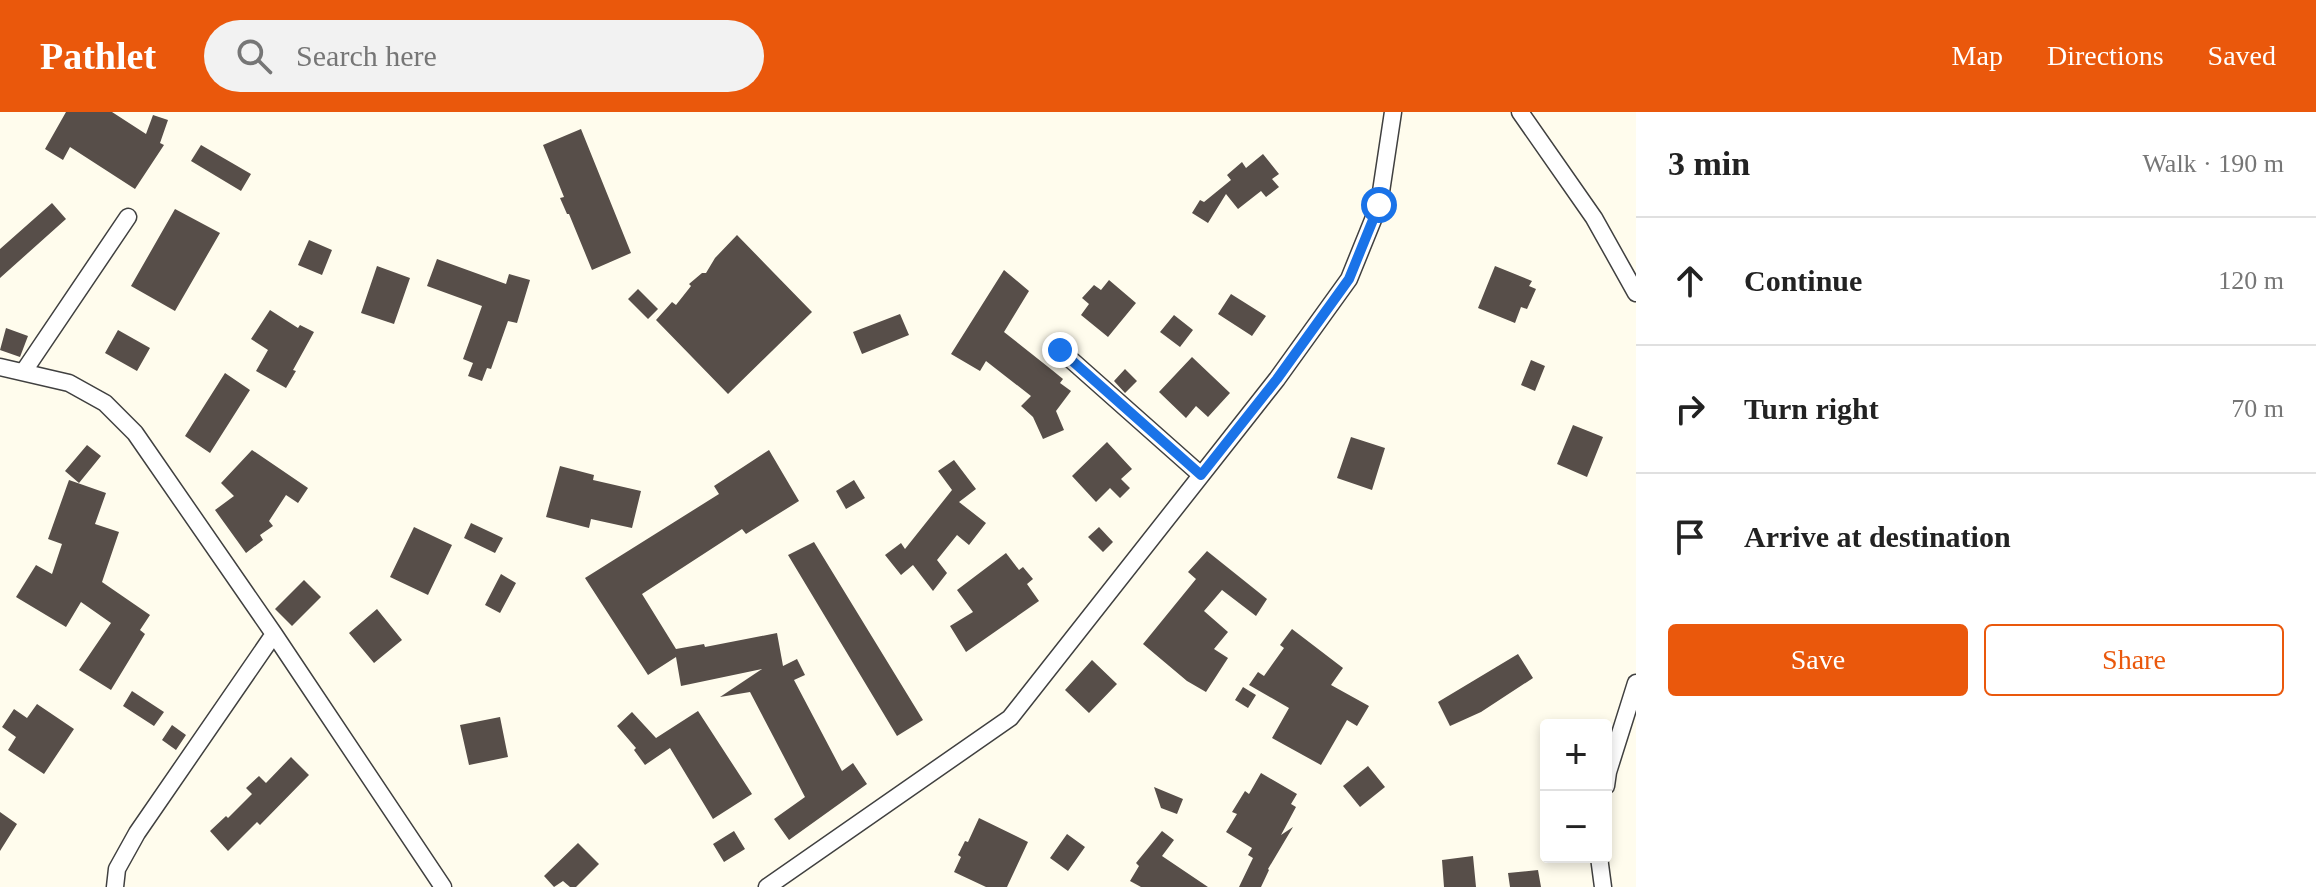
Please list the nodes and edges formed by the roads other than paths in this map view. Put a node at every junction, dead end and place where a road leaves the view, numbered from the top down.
1 (1393, 112) edge
2 (1520, 112) edge
3 (128, 217) dead end
4 (1636, 293) edge
5 (1060, 350) dead end
6 (0, 367) edge
7 (24, 371) junction
8 (1201, 475) junction
9 (274, 634) junction
10 (1636, 683) edge
11 (1612, 759) edge
12 (1600, 863) edge
13 (115, 887) edge
14 (443, 887) edge
15 (767, 887) edge
16 (1603, 887) edge

1 - 8 street
2 - 4 street
3 - 7 street
5 - 8 street
6 - 7 street
7 - 9 street
8 - 15 street
9 - 13 street
9 - 14 street
10 - 11 street
12 - 16 street

